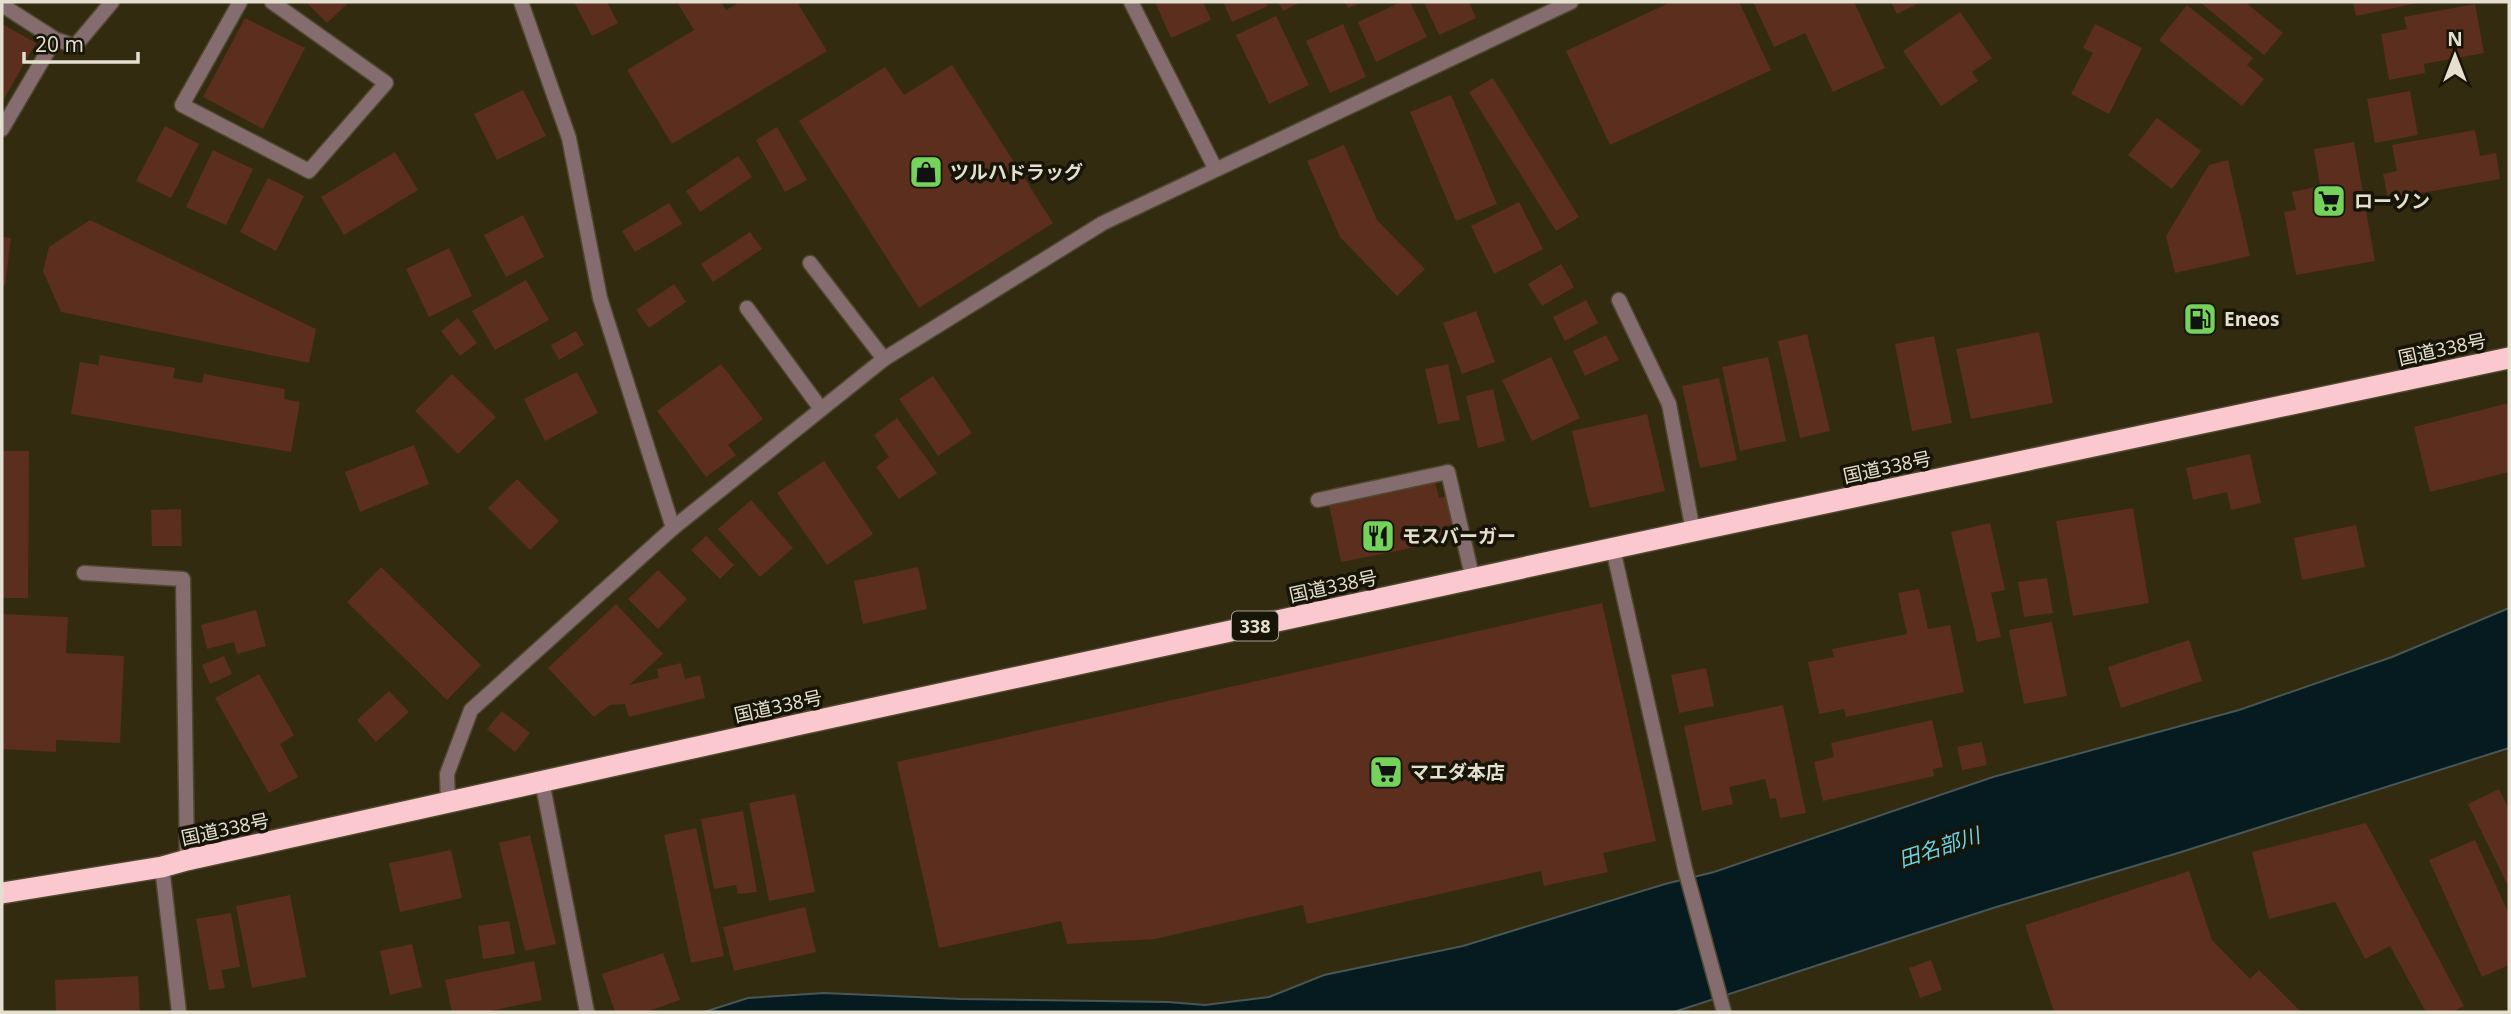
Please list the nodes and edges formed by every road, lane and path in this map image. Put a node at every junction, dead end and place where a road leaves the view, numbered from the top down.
1 (113, 2) edge
2 (240, 2) edge
3 (272, 2) edge
4 (521, 2) edge
5 (1132, 2) edge
6 (1570, 2) edge
7 (2, 5) edge
8 (55, 39) junction
9 (2, 129) edge
10 (1215, 168) junction
11 (810, 263) dead end
12 (1619, 300) dead end
13 (747, 308) dead end
14 (2509, 358) edge
15 (884, 359) junction
16 (821, 410) junction
17 (1318, 500) dead end
18 (673, 528) junction
19 (1693, 531) junction
20 (1613, 550) junction
21 (83, 573) dead end
22 (1473, 580) junction
23 (542, 781) junction
24 (448, 803) junction
25 (187, 860) junction
26 (162, 867) junction
27 (2, 893) edge
28 (179, 1012) edge
29 (587, 1012) edge
30 (1724, 1012) edge

1 - 8 street
2 - 3 street
4 - 18 street
5 - 10 street
6 - 10 street
7 - 8 street
8 - 9 street
10 - 15 street
11 - 15 street
12 - 19 street
13 - 16 street
14 - 19 highway, 国道338号 / 338
15 - 16 street
16 - 18 street
17 - 22 street
18 - 24 street
19 - 20 highway, 国道338号 / 338
20 - 22 highway, 国道338号 / 338
20 - 30 street
21 - 25 street
22 - 23 highway, 国道338号 / 338
23 - 24 highway, 国道338号 / 338
23 - 29 street
24 - 25 highway, 国道338号 / 338
25 - 26 highway, 国道338号 / 338
26 - 27 highway, 国道338号 / 338
26 - 28 street

